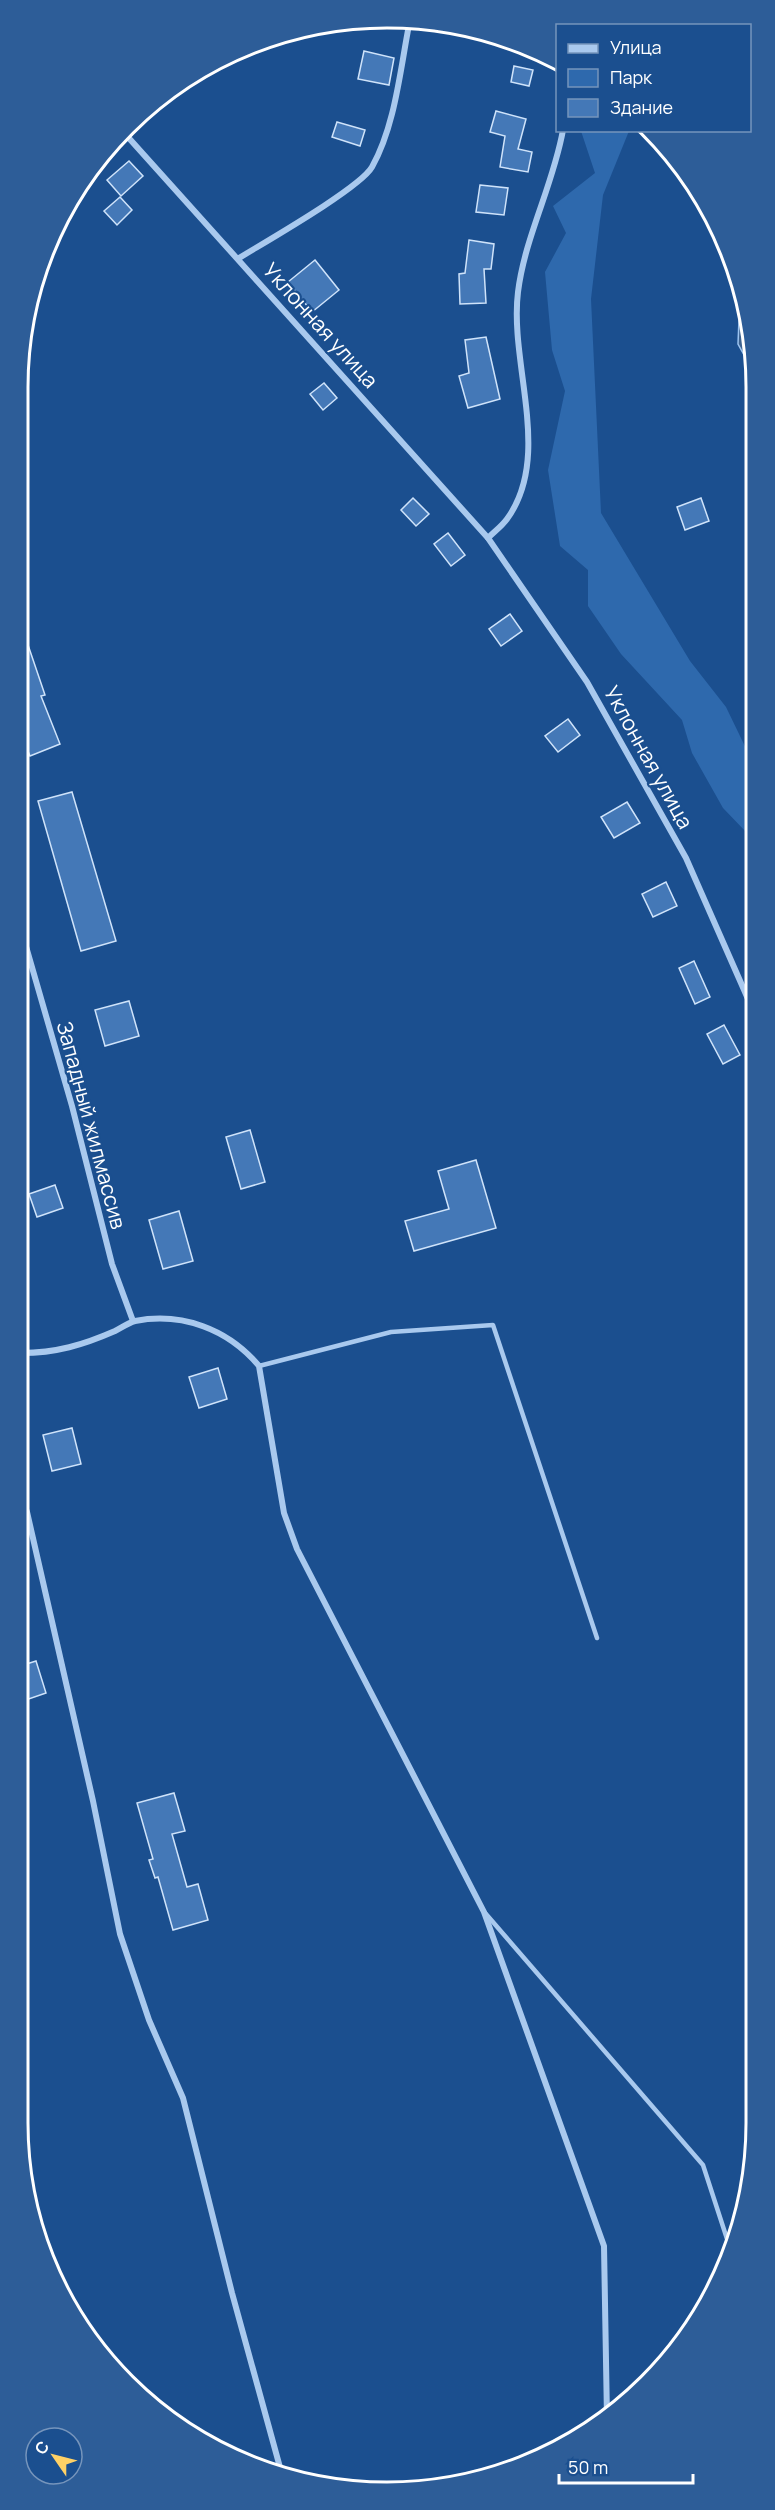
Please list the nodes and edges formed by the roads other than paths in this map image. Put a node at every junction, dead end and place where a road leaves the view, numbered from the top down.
1 (408, 29) edge
2 (563, 132) edge
3 (130, 139) edge
4 (239, 258) junction
5 (488, 538) junction
6 (28, 953) edge
7 (746, 994) edge
8 (133, 1321) junction
9 (28, 1353) edge
10 (259, 1366) junction
11 (28, 1516) edge
12 (597, 1638) dead end
13 (484, 1912) junction
14 (727, 2238) edge
15 (608, 2406) edge
16 (279, 2464) edge

1 - 4 street
2 - 5 street
3 - 4 street, Уклонная улица
4 - 5 street, Уклонная улица
5 - 7 street, Уклонная улица
6 - 8 street, Западный жилмассив
8 - 9 street
8 - 10 street
10 - 12 lane
10 - 13 street
11 - 16 street
13 - 14 lane
13 - 15 street

